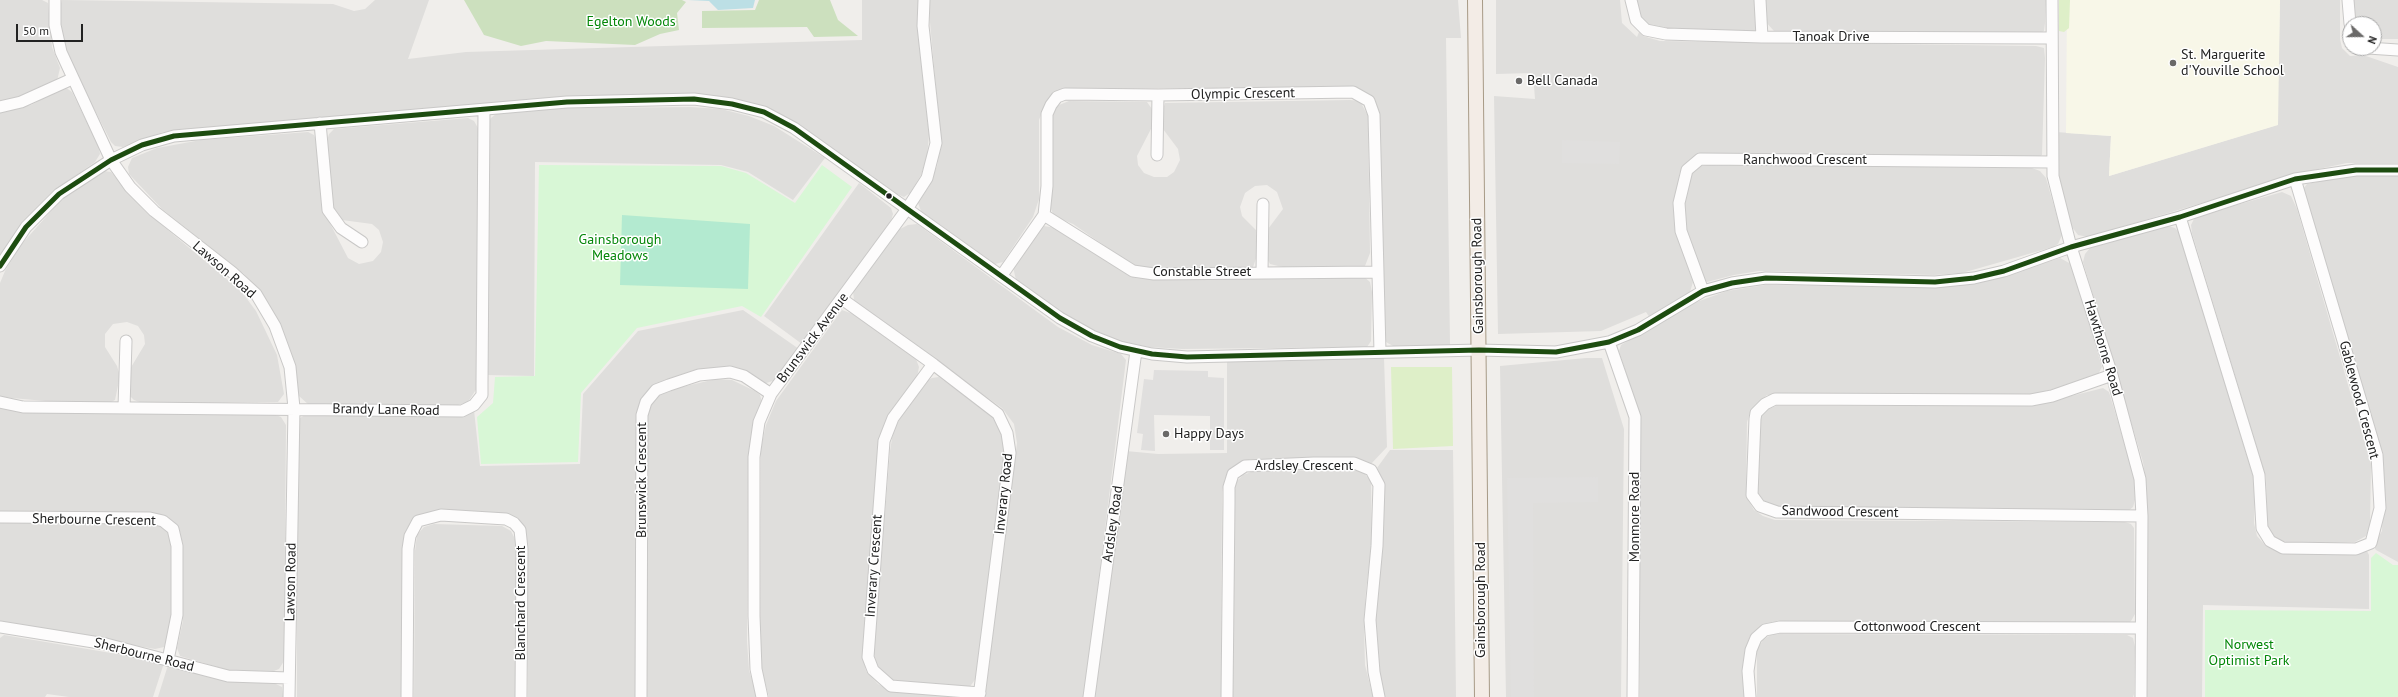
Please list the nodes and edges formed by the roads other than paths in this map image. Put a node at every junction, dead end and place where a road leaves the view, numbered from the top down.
1 (55, 0) edge
2 (924, 0) edge
3 (1475, 0) edge
4 (1631, 0) edge
5 (1760, 0) edge
6 (2052, 0) edge
7 (2348, 0) edge
8 (2349, 16) edge
9 (1762, 37) junction
10 (2052, 38) junction
11 (2382, 49) edge
12 (2398, 50) edge
13 (72, 79) junction
14 (1158, 95) junction
15 (0, 107) edge
16 (484, 111) junction
17 (320, 123) junction
18 (1158, 155) dead end
19 (111, 160) junction
20 (2052, 162) junction
21 (2398, 170) edge
22 (2295, 180) junction
23 (1263, 204) dead end
24 (907, 209) junction
25 (1044, 214) junction
26 (2180, 217) junction
27 (362, 242) dead end
28 (2071, 248) junction
29 (0, 266) edge
30 (1262, 272) junction
31 (1376, 272) junction
32 (1002, 275) junction
33 (1703, 291) junction
34 (842, 299) junction
35 (126, 341) dead end
36 (1609, 342) junction
37 (1479, 350) junction
38 (1136, 351) junction
39 (1380, 352) junction
40 (933, 364) junction
41 (2112, 375) junction
42 (771, 394) junction
43 (0, 402) edge
44 (124, 408) junction
45 (294, 408) junction
46 (2142, 516) junction
47 (0, 517) edge
48 (0, 627) edge
49 (2141, 628) junction
50 (168, 660) junction
51 (289, 678) junction
52 (979, 695) edge
53 (289, 697) edge
54 (408, 697) edge
55 (521, 697) edge
56 (641, 697) edge
57 (762, 697) edge
58 (1089, 697) edge
59 (1227, 697) edge
60 (1379, 697) edge
61 (1482, 697) edge
62 (1633, 697) edge
63 (1750, 697) edge
64 (2141, 697) edge

1 - 13 street, Lawson Road
2 - 24 street, Brunswick Avenue
3 - 37 main road, Gainsborough Road
4 - 9 street, Tanoak Drive
5 - 9 street
6 - 10 street, Hawthorne Road
7 - 8 street
9 - 10 street, Tanoak Drive
10 - 20 street, Hawthorne Road
11 - 12 street
13 - 15 street
13 - 19 street, Lawson Road
14 - 18 street
14 - 25 street, Olympic Crescent
14 - 31 street, Olympic Crescent
16 - 17 street
16 - 24 street
16 - 45 street, Brandy Lane Road
17 - 19 street
17 - 27 street
19 - 29 street
19 - 45 street, Lawson Road
20 - 28 street, Hawthorne Road
20 - 33 street, Ranchwood Crescent
21 - 22 street
22 - 26 street
22 - 26 street, Gablewood Crescent
23 - 30 street
24 - 32 street
24 - 34 street, Brunswick Avenue
25 - 30 street, Constable Street
25 - 32 street, Olympic Crescent
26 - 28 street
28 - 33 street
28 - 41 street, Hawthorne Road
30 - 31 street, Constable Street
31 - 39 street, Olympic Crescent
32 - 38 street
33 - 36 street
34 - 40 street, Inverary Road
34 - 42 street, Brunswick Avenue
35 - 44 street
36 - 37 street
36 - 62 street, Monmore Road
37 - 39 street
37 - 61 main road, Gainsborough Road
38 - 39 street
38 - 58 street, Ardsley Road
40 - 52 street, Inverary Road
40 - 52 street, Inverary Crescent
41 - 46 street, Hawthorne Road
41 - 46 street, Sandwood Crescent
42 - 56 street, Brunswick Crescent
42 - 57 street, Brunswick Avenue
43 - 44 street, Brandy Lane Road
44 - 45 street, Brandy Lane Road
45 - 51 street, Lawson Road
46 - 49 street, Hawthorne Road
47 - 50 street, Sherbourne Crescent
48 - 50 street, Sherbourne Road
49 - 63 street, Cottonwood Crescent
49 - 64 street, Hawthorne Road
50 - 51 street, Sherbourne Road
51 - 53 street, Lawson Road
54 - 55 street, Blanchard Crescent
59 - 60 street, Ardsley Crescent

